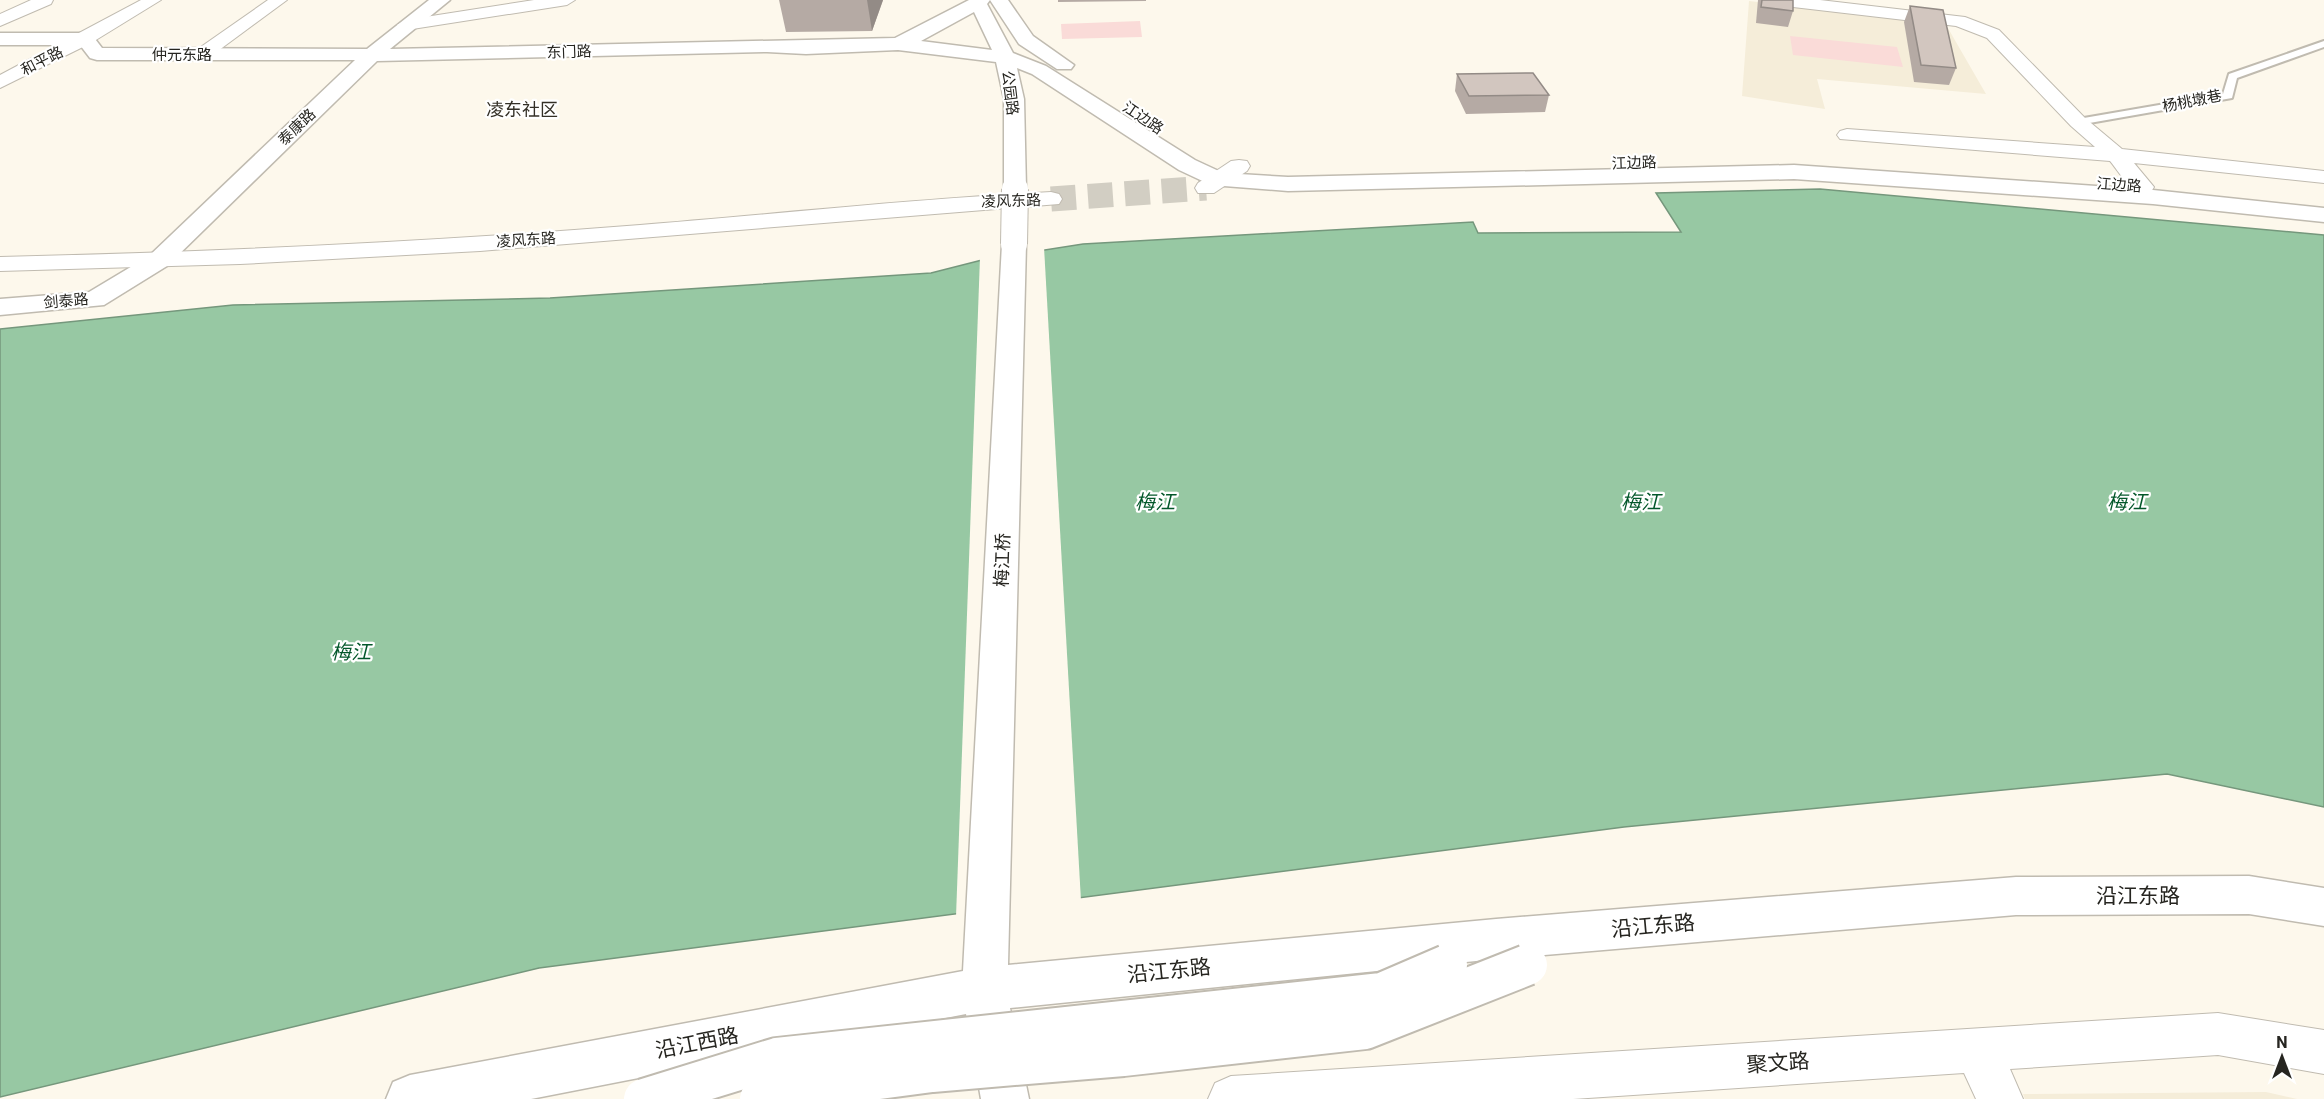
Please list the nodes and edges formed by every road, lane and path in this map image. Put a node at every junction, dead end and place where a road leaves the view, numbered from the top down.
1 (45, 0) edge
2 (153, 0) edge
3 (279, 0) edge
4 (441, 0) edge
5 (567, 0) edge
6 (956, 0) edge
7 (999, 0) edge
8 (1776, 0) edge
9 (977, 1) edge
10 (0, 21) edge
11 (406, 25) junction
12 (0, 39) edge
13 (85, 39) junction
14 (898, 44) junction
15 (2324, 44) edge
16 (767, 46) junction
17 (201, 55) junction
18 (372, 55) junction
19 (1005, 57) junction
20 (0, 82) edge
21 (1072, 91) junction
22 (1014, 99) junction
23 (2078, 122) junction
24 (1847, 135) dead end
25 (2116, 155) junction
26 (1239, 166) junction
27 (2324, 177) edge
28 (1213, 184) junction
29 (2143, 187) junction
30 (1015, 189) joint
31 (1051, 199) tunnel mouth
32 (2324, 206) edge
33 (2324, 215) edge
34 (158, 261) junction
35 (0, 264) edge
36 (0, 307) edge
37 (2324, 907) edge
38 (1447, 965) dead end
39 (1527, 965) dead end
40 (984, 989) junction
41 (1976, 1050) junction
42 (2324, 1052) edge
43 (410, 1099) edge
44 (644, 1099) edge
45 (760, 1099) edge
46 (1005, 1099) edge
47 (1231, 1099) edge
48 (2000, 1099) edge

1 - 10 street
2 - 13 street, 和平路
3 - 17 street
4 - 11 street, 泰康路
5 - 11 street
6 - 16 street, 东门路
7 - 26 street, 江边路
8 - 23 street
9 - 14 street, 东门路
9 - 19 street, 公园路
11 - 18 street, 泰康路
12 - 13 street
13 - 17 street, 仲元东路
13 - 20 street, 和平路
14 - 16 street, 东门路
14 - 19 street, 江边路
15 - 23 lane, 杨桃墩巷
16 - 18 street, 东门路
17 - 18 street, 仲元东路
18 - 34 street, 泰康路
19 - 21 street, 江边路
19 - 22 street, 公园路
21 - 22 street
21 - 28 street, 江边路
22 - 30 street, 公园路
23 - 25 street
24 - 25 street
25 - 27 street
25 - 29 street
26 - 28 street
26 - 29 street, 江边路
28 - 33 street, 江边路
29 - 32 street, 江边路
30 - 40 street, 梅江桥, bridge
31 - 34 street, 凌风东路
34 - 35 street, 凌风东路
34 - 36 street, 剑泰路
37 - 40 street, 沿江东路
38 - 44 street, bridge
39 - 45 street, bridge
40 - 43 street, 沿江西路
40 - 46 street, 梅江桥
41 - 42 street, 聚文路
41 - 47 street, 聚文路
41 - 48 street

